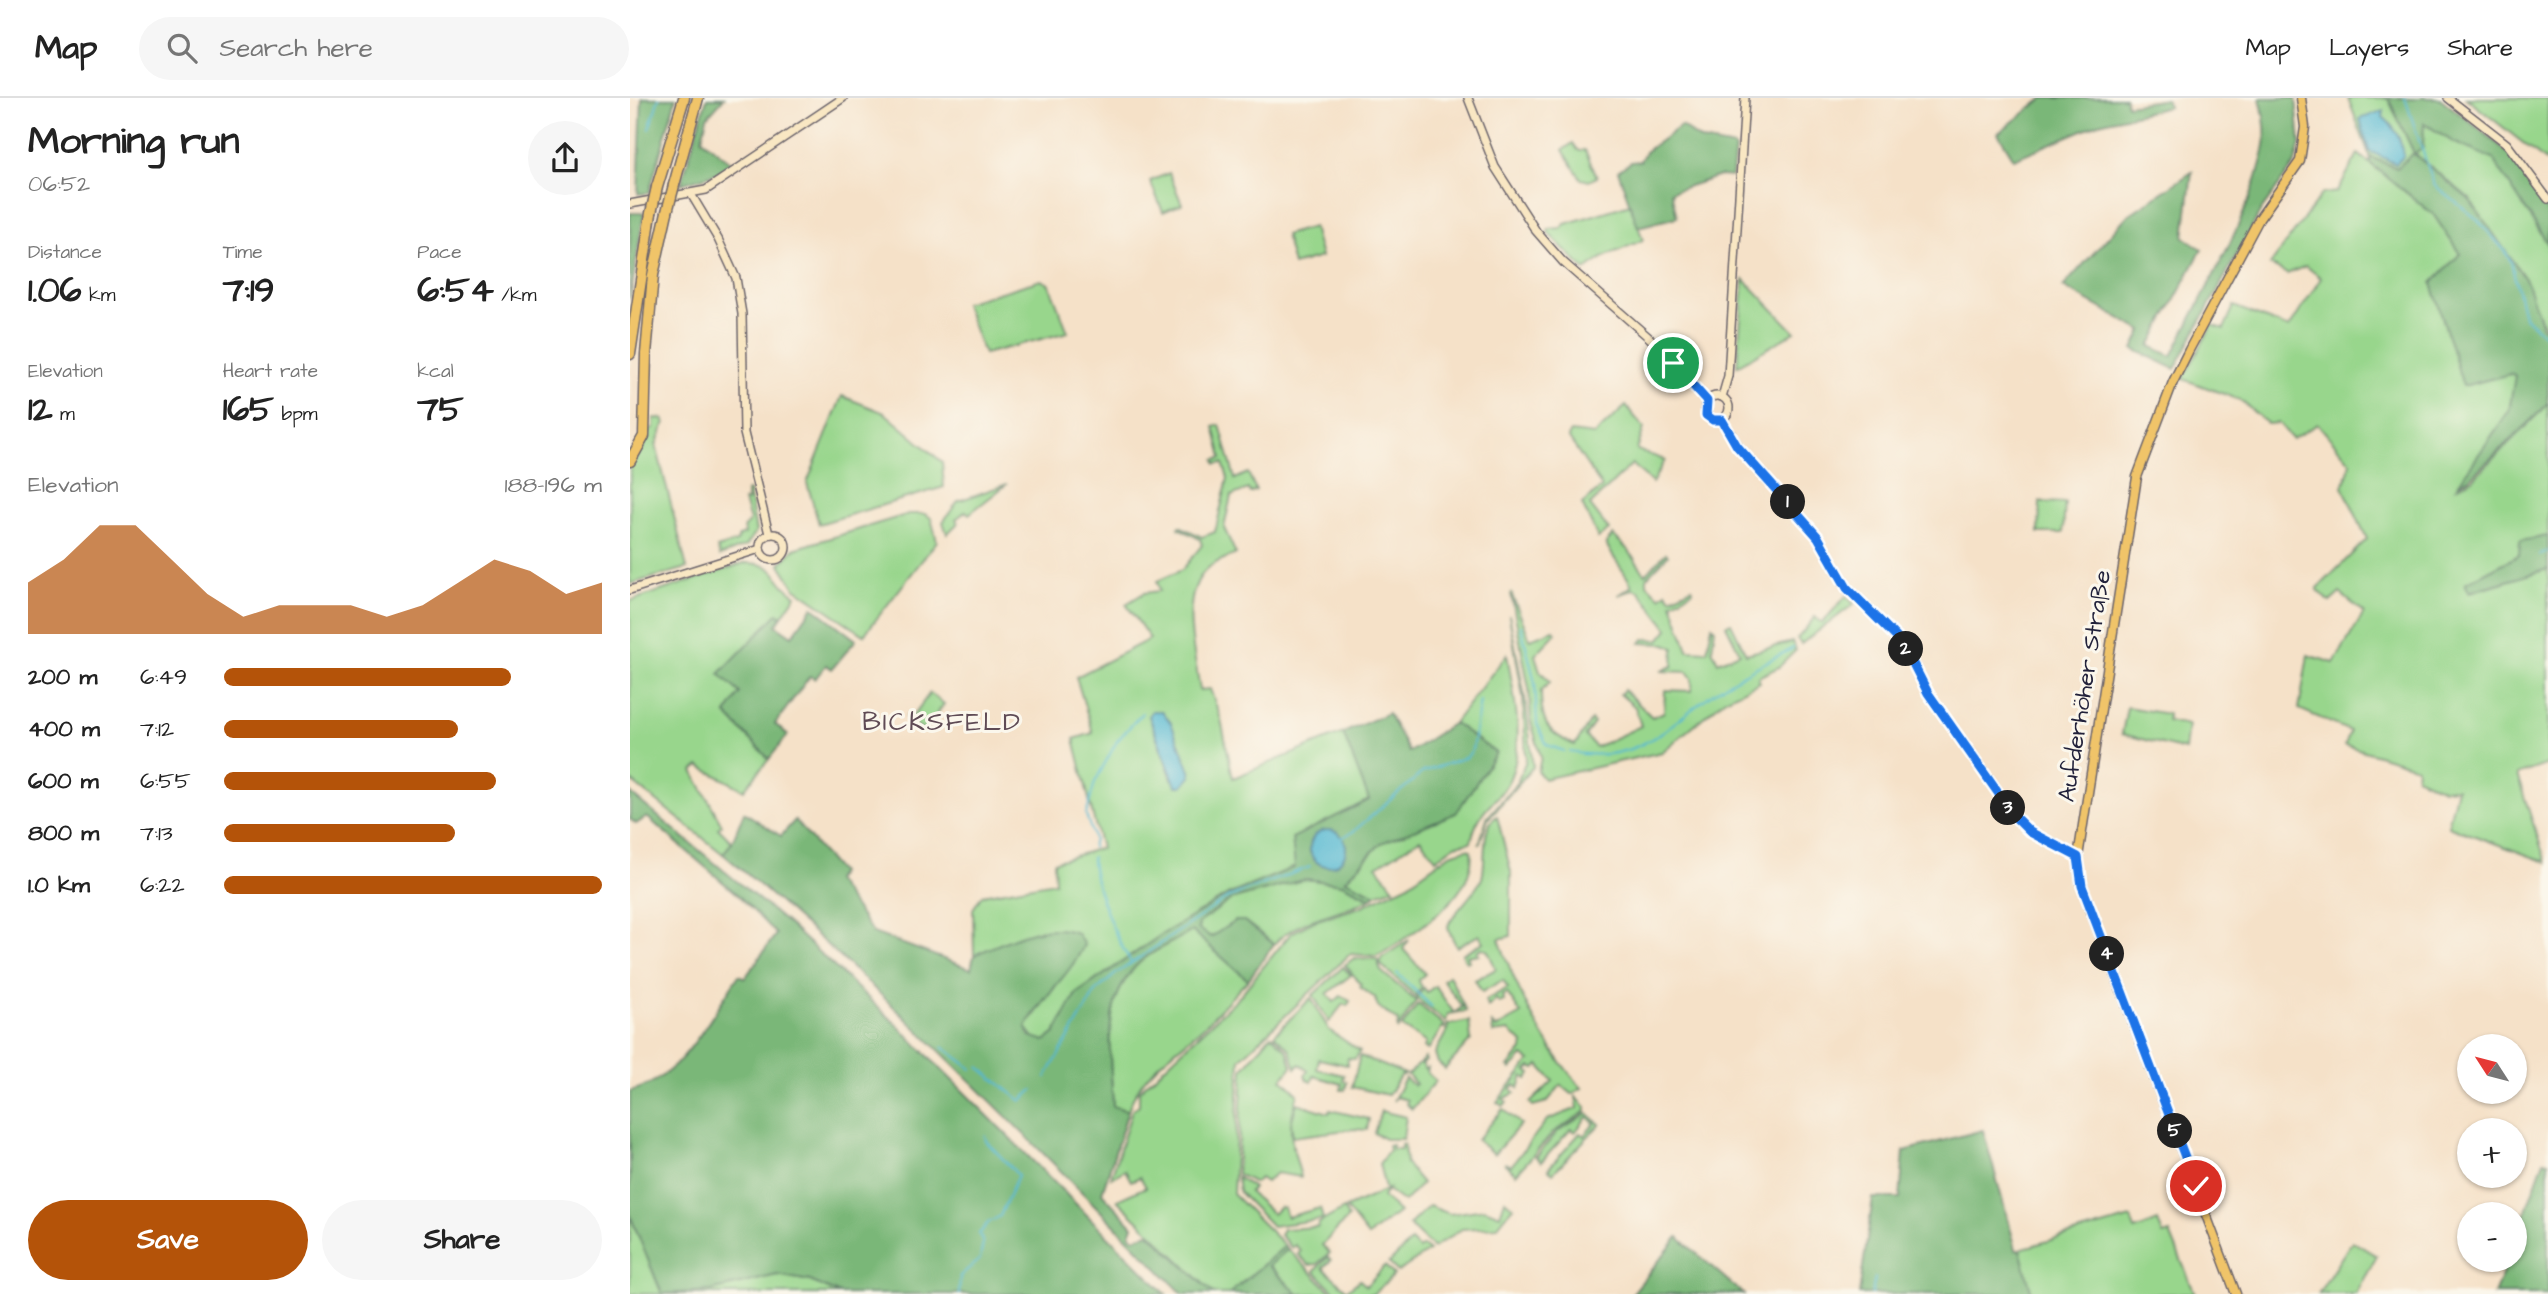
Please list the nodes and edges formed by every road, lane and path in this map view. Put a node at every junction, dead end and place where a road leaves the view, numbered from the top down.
1 (684, 98) edge
2 (698, 98) edge
3 (843, 98) edge
4 (1468, 98) edge
5 (1745, 98) edge
6 (2301, 98) edge
7 (2448, 98) edge
8 (691, 194) junction
9 (2548, 199) edge
10 (630, 204) edge
11 (630, 354) edge
12 (1722, 397) junction
13 (1707, 401) junction
14 (1722, 420) junction
15 (630, 461) edge
16 (769, 534) junction
17 (760, 549) junction
18 (630, 590) edge
19 (2078, 857) junction
20 (2236, 1294) edge

1 - 11 highway, bridge
2 - 15 highway, bridge
3 - 8 main road
4 - 13 main road
5 - 12 main road
6 - 19 main road, Aufderhöher Straße
7 - 9 main road
8 - 10 main road
8 - 16 main road
12 - 13 main road
12 - 14 main road
13 - 14 main road
14 - 19 main road
16 - 17 main road
16 - 17 main road
17 - 18 main road
19 - 20 main road, Aufderhöher Straße

